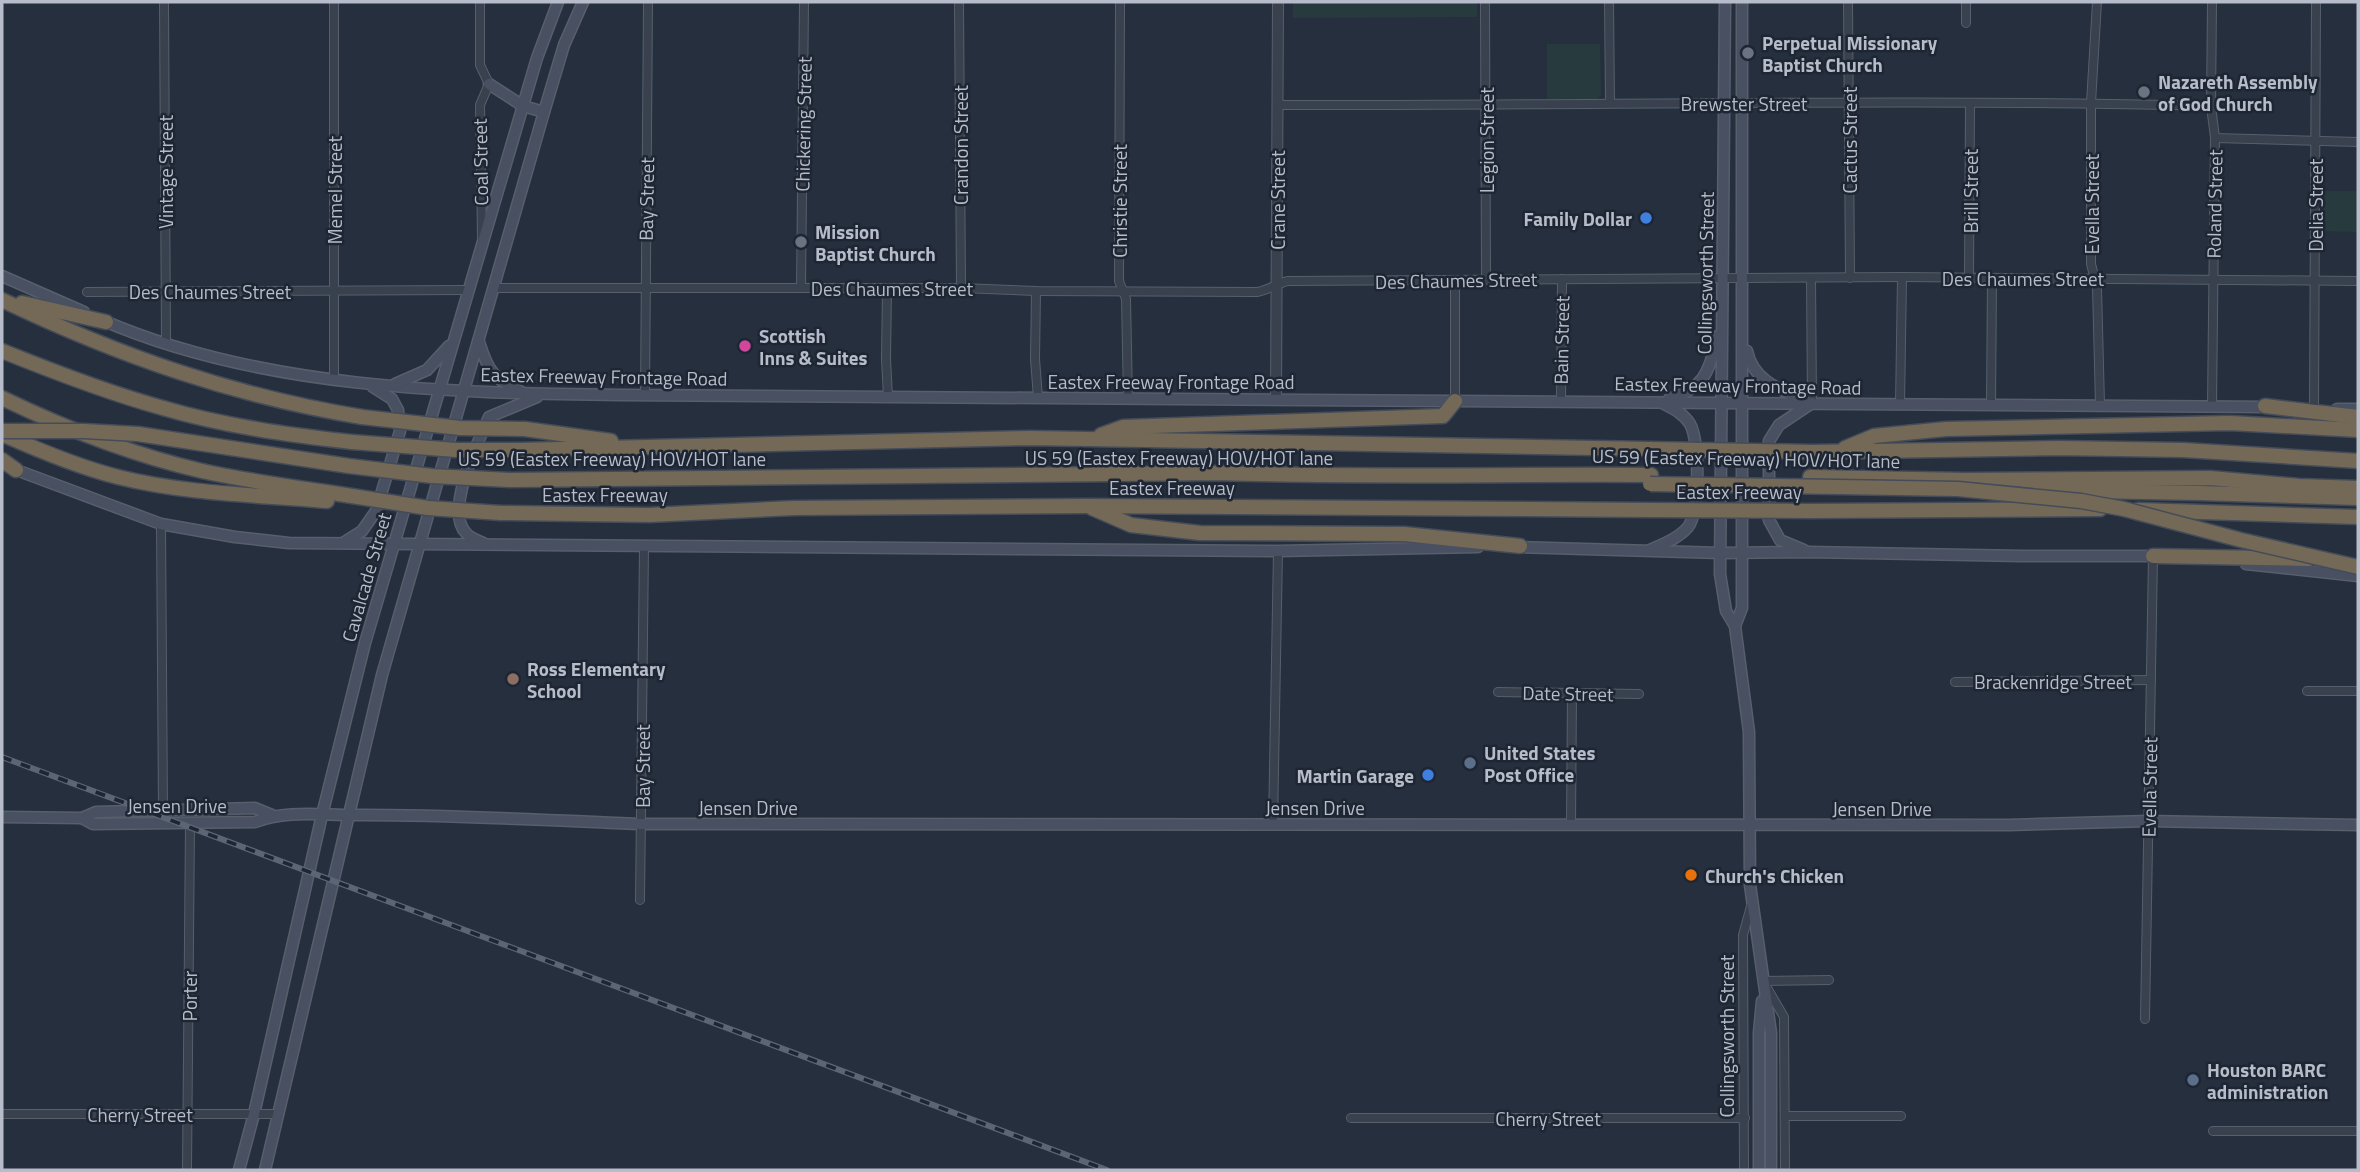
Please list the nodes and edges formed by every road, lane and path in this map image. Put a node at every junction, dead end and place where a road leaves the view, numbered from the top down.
1 (164, 2) edge
2 (334, 2) edge
3 (480, 2) edge
4 (558, 2) edge
5 (583, 2) edge
6 (648, 2) edge
7 (804, 2) edge
8 (959, 2) edge
9 (1119, 2) edge
10 (1278, 2) edge
11 (1485, 2) edge
12 (1609, 2) edge
13 (1725, 2) edge
14 (1742, 2) edge
15 (1848, 2) edge
16 (1966, 2) edge
17 (2097, 2) edge
18 (2212, 2) edge
19 (2316, 2) edge
20 (1966, 23) dead end
21 (489, 84) junction
22 (1610, 103) junction
23 (1848, 103) junction
24 (1970, 103) junction
25 (2091, 103) junction
26 (1725, 104) junction
27 (1742, 104) junction
28 (1277, 105) junction
29 (1486, 105) junction
30 (523, 106) junction
31 (2211, 106) junction
32 (544, 112) junction
33 (2215, 138) junction
34 (2315, 142) junction
35 (2358, 142) edge
36 (482, 241) junction
37 (2, 276) edge
38 (1723, 277) junction
39 (1902, 277) junction
40 (1741, 278) junction
41 (1811, 278) junction
42 (1850, 278) junction
43 (1969, 278) junction
44 (2095, 278) junction
45 (1486, 279) junction
46 (1562, 279) junction
47 (1992, 279) junction
48 (1455, 280) junction
49 (2213, 281) junction
50 (2315, 281) junction
51 (2358, 281) edge
52 (1276, 284) junction
53 (494, 288) junction
54 (801, 288) junction
55 (961, 288) junction
56 (645, 289) junction
57 (887, 289) junction
58 (333, 290) junction
59 (468, 290) junction
60 (165, 291) junction
61 (1036, 291) junction
62 (87, 292) dead end
63 (1123, 292) junction
64 (2, 299) edge
65 (1722, 316) junction
66 (106, 322) junction
67 (1742, 326) junction
68 (453, 341) junction
69 (166, 342) junction
70 (478, 342) junction
71 (2, 351) edge
72 (334, 379) junction
73 (368, 384) junction
74 (390, 386) junction
75 (439, 390) junction
76 (464, 391) junction
77 (526, 394) junction
78 (543, 394) junction
79 (645, 395) junction
80 (888, 397) junction
81 (2, 398) edge
82 (1038, 398) junction
83 (1128, 398) junction
84 (1276, 399) junction
85 (1455, 401) junction
86 (1561, 401) junction
87 (1660, 401) junction
88 (1721, 402) junction
89 (1742, 402) junction
90 (1812, 403) junction
91 (1900, 405) junction
92 (1992, 405) junction
93 (2100, 405) junction
94 (2211, 406) junction
95 (2265, 406) junction
96 (2314, 408) junction
97 (2358, 409) edge
98 (2358, 417) edge
99 (2358, 430) edge
100 (2, 433) edge
101 (1091, 438) junction
102 (654, 446) junction
103 (1836, 452) junction
104 (2358, 461) edge
105 (2, 463) edge
106 (16, 470) joint
107 (1650, 480) junction
108 (2358, 485) edge
109 (1958, 489) junction
110 (337, 498) junction
111 (2358, 498) edge
112 (1087, 506) junction
113 (2358, 517) edge
114 (161, 523) junction
115 (341, 545) junction
116 (394, 545) junction
117 (419, 545) junction
118 (487, 545) junction
119 (644, 547) junction
120 (1520, 547) junction
121 (1278, 551) junction
122 (1648, 551) junction
123 (1809, 552) junction
124 (1721, 553) junction
125 (1741, 553) junction
126 (2153, 556) junction
127 (2358, 561) edge
128 (2358, 566) edge
129 (2358, 576) edge
130 (1735, 626) junction
131 (359, 669) junction
132 (382, 675) junction
133 (2151, 680) junction
134 (1955, 682) dead end
135 (2307, 691) dead end
136 (2358, 691) edge
137 (1498, 692) dead end
138 (1572, 693) junction
139 (1639, 694) dead end
140 (163, 811) junction
141 (272, 815) junction
142 (322, 815) junction
143 (348, 815) junction
144 (2, 817) edge
145 (82, 818) junction
146 (2148, 821) junction
147 (190, 823) junction
148 (641, 824) junction
149 (1273, 824) junction
150 (1571, 825) junction
151 (1749, 825) junction
152 (2358, 825) edge
153 (640, 900) dead end
154 (1752, 903) junction
155 (1829, 980) dead end
156 (1763, 981) junction
157 (2145, 1019) dead end
158 (2, 1114) edge
159 (188, 1114) junction
160 (254, 1114) junction
161 (279, 1114) junction
162 (1785, 1116) junction
163 (1901, 1116) dead end
164 (1351, 1118) dead end
165 (1745, 1118) junction
166 (2213, 1130) dead end
167 (2358, 1131) edge
168 (187, 1170) edge
169 (239, 1170) edge
170 (265, 1170) edge
171 (1744, 1170) edge
172 (1759, 1170) edge
173 (1771, 1170) edge
174 (1785, 1170) edge

1 - 60 street, Vintage Street
2 - 58 street, Memel Street
3 - 21 street
4 - 30 main road, Cavalcade Street
5 - 32 main road
6 - 56 street, Bay Street
7 - 54 street, Chickering Street
8 - 55 street, Crandon Street
9 - 63 street, Christie Street
10 - 28 street, Crane Street
11 - 29 street, Legion Street
12 - 22 street
13 - 26 main road, Collingsworth Street
14 - 27 main road, Collingsworth Street
15 - 23 street, Cactus Street
16 - 20 street
17 - 25 street, Evella Street
18 - 31 street, Roland Street
19 - 34 street, Delia Street
21 - 30 main road
21 - 36 street, Coal Street
22 - 26 street, Brewster Street
22 - 29 street, Brewster Street
23 - 24 street, Brewster Street
23 - 27 street, Brewster Street
23 - 42 street, Cactus Street
24 - 25 street, Brewster Street
24 - 43 street, Brill Street
25 - 31 street, Brewster Street
25 - 44 street, Evella Street
26 - 27 street, Brewster Street
26 - 38 main road, Collingsworth Street
27 - 40 main road, Collingsworth Street
28 - 29 street, Brewster Street
28 - 52 street, Crane Street
29 - 45 street, Legion Street
30 - 32 main road
30 - 36 main road, Cavalcade Street
31 - 33 street, Roland Street
32 - 53 main road
33 - 34 street
33 - 49 street, Roland Street
34 - 35 street
34 - 50 street, Delia Street
36 - 59 main road, Cavalcade Street
37 - 66 main road, Eastex Freeway Frontage Road
38 - 40 street, Des Chaumes Street
38 - 46 street, Des Chaumes Street
38 - 65 main road, Collingsworth Street
39 - 42 street, Des Chaumes Street
39 - 43 street, Des Chaumes Street
39 - 91 street
40 - 41 street, Des Chaumes Street
40 - 67 main road, Collingsworth Street
41 - 42 street, Des Chaumes Street
41 - 90 street
43 - 47 street, Des Chaumes Street
44 - 47 street, Des Chaumes Street
44 - 49 street, Des Chaumes Street
44 - 93 street, Evella Street
45 - 46 street, Des Chaumes Street
45 - 48 street, Des Chaumes Street
46 - 86 street, Bain Street
47 - 92 street
48 - 52 street, Des Chaumes Street
48 - 85 street
49 - 50 street, Des Chaumes Street
49 - 94 street, Roland Street
50 - 51 street, Des Chaumes Street
50 - 96 street, Delia Street
52 - 63 street, Des Chaumes Street
52 - 84 street, Crane Street
53 - 56 street, Des Chaumes Street
53 - 70 main road
54 - 56 street, Des Chaumes Street
54 - 57 street, Des Chaumes Street
55 - 57 street, Des Chaumes Street
55 - 61 street, Des Chaumes Street
56 - 79 street, Bay Street
57 - 80 street
58 - 59 street, Des Chaumes Street
58 - 60 street, Des Chaumes Street
58 - 72 street, Memel Street
59 - 68 main road, Cavalcade Street
60 - 62 street, Des Chaumes Street
60 - 69 street, Vintage Street
61 - 63 street, Des Chaumes Street
61 - 82 street
63 - 83 street, Christie Street
64 - 66 highway
64 - 102 highway, bridge
65 - 87 main road
65 - 88 main road, Collingsworth Street
66 - 69 main road, Eastex Freeway Frontage Road
67 - 89 main road, Collingsworth Street
67 - 90 main road
68 - 74 main road
68 - 75 main road, Cavalcade Street
69 - 72 main road, Eastex Freeway Frontage Road
70 - 76 main road
70 - 77 main road
71 - 102 highway, Eastex Freeway, bridge
72 - 73 main road, Eastex Freeway Frontage Road
73 - 74 main road, Eastex Freeway Frontage Road
73 - 115 main road
74 - 75 main road, Eastex Freeway Frontage Road
75 - 76 main road, Eastex Freeway Frontage Road
75 - 116 main road, Cavalcade Street
76 - 77 main road, Eastex Freeway Frontage Road
76 - 117 main road
77 - 78 main road, Eastex Freeway Frontage Road
78 - 79 main road, Eastex Freeway Frontage Road
78 - 118 main road
79 - 80 main road, Eastex Freeway Frontage Road
80 - 82 main road, Eastex Freeway Frontage Road
81 - 110 highway, Eastex Freeway
82 - 83 main road, Eastex Freeway Frontage Road
83 - 84 main road, Eastex Freeway Frontage Road
84 - 85 main road, Eastex Freeway Frontage Road
85 - 86 main road, Eastex Freeway Frontage Road
85 - 101 highway
86 - 87 main road, Eastex Freeway Frontage Road
87 - 88 main road, Eastex Freeway Frontage Road
87 - 122 main road
88 - 89 main road, Eastex Freeway Frontage Road
88 - 124 main road, Collingsworth Street
89 - 90 main road, Eastex Freeway Frontage Road
89 - 125 main road, Collingsworth Street
90 - 91 main road, Eastex Freeway Frontage Road
90 - 123 main road
91 - 92 main road, Eastex Freeway Frontage Road
92 - 93 main road, Eastex Freeway Frontage Road
93 - 94 main road, Eastex Freeway Frontage Road
94 - 95 main road, Eastex Freeway Frontage Road
95 - 96 main road, Eastex Freeway Frontage Road
95 - 98 highway
96 - 97 main road, Eastex Freeway Frontage Road
99 - 103 highway
100 - 107 highway, US 59 (Eastex Freeway) HOV/HOT lane, bridge
100 - 110 highway
101 - 102 highway, Eastex Freeway
101 - 103 highway, Eastex Freeway, bridge
103 - 104 highway, Eastex Freeway
105 - 106 highway
106 - 114 main road
107 - 108 highway, US 59 (Eastex Freeway) HOV/HOT lane
107 - 109 highway, Eastex Freeway, bridge
109 - 111 highway, Eastex Freeway, bridge
109 - 128 highway, bridge
110 - 112 highway, Eastex Freeway, bridge
112 - 113 highway, Eastex Freeway, bridge
112 - 120 highway
114 - 115 main road
114 - 140 street
115 - 116 main road
116 - 117 main road
116 - 131 main road, Cavalcade Street
117 - 118 main road
117 - 132 main road
118 - 119 main road
119 - 121 main road
119 - 148 street, Bay Street
120 - 121 main road
120 - 122 main road
121 - 149 street
122 - 124 main road
123 - 125 main road
123 - 126 main road
124 - 125 main road
124 - 130 main road, Collingsworth Street
125 - 130 main road, Collingsworth Street
126 - 127 highway
126 - 129 main road
126 - 133 street, Evella Street
130 - 151 main road, Collingsworth Street
131 - 132 main road
131 - 142 main road, Cavalcade Street
132 - 143 main road
133 - 134 street, Brackenridge Street
133 - 146 street, Evella Street
135 - 136 street
137 - 138 street, Date Street
138 - 139 street, Date Street
138 - 150 street
140 - 141 main road, Jensen Drive
140 - 145 main road, Jensen Drive
141 - 142 main road, Jensen Drive
141 - 147 main road, Jensen Drive
142 - 143 main road, Jensen Drive
142 - 160 main road, Cavalcade Street
143 - 148 main road, Jensen Drive
143 - 161 main road
144 - 145 main road, Jensen Drive
145 - 147 main road, Jensen Drive
146 - 151 main road, Jensen Drive
146 - 152 main road, Jensen Drive
146 - 157 street, Evella Street
147 - 159 street, Porter
148 - 149 main road, Jensen Drive
148 - 153 street, Bay Street
149 - 150 main road, Jensen Drive
150 - 151 main road, Jensen Drive
151 - 154 main road, Collingsworth Street
154 - 156 main road, Collingsworth Street
154 - 165 street, Collingsworth Street
155 - 156 street
156 - 162 street, Collingsworth Street
156 - 172 main road, Collingsworth Street
156 - 173 main road, Collingsworth Street
158 - 159 street, Cherry Street
159 - 160 street, Cherry Street
159 - 168 street, Porter
160 - 161 street, Cherry Street
160 - 169 main road, Cavalcade Street
161 - 170 main road
162 - 163 street
162 - 174 street, Collingsworth Street
164 - 165 street, Cherry Street
165 - 171 street, Collingsworth Street
166 - 167 street

